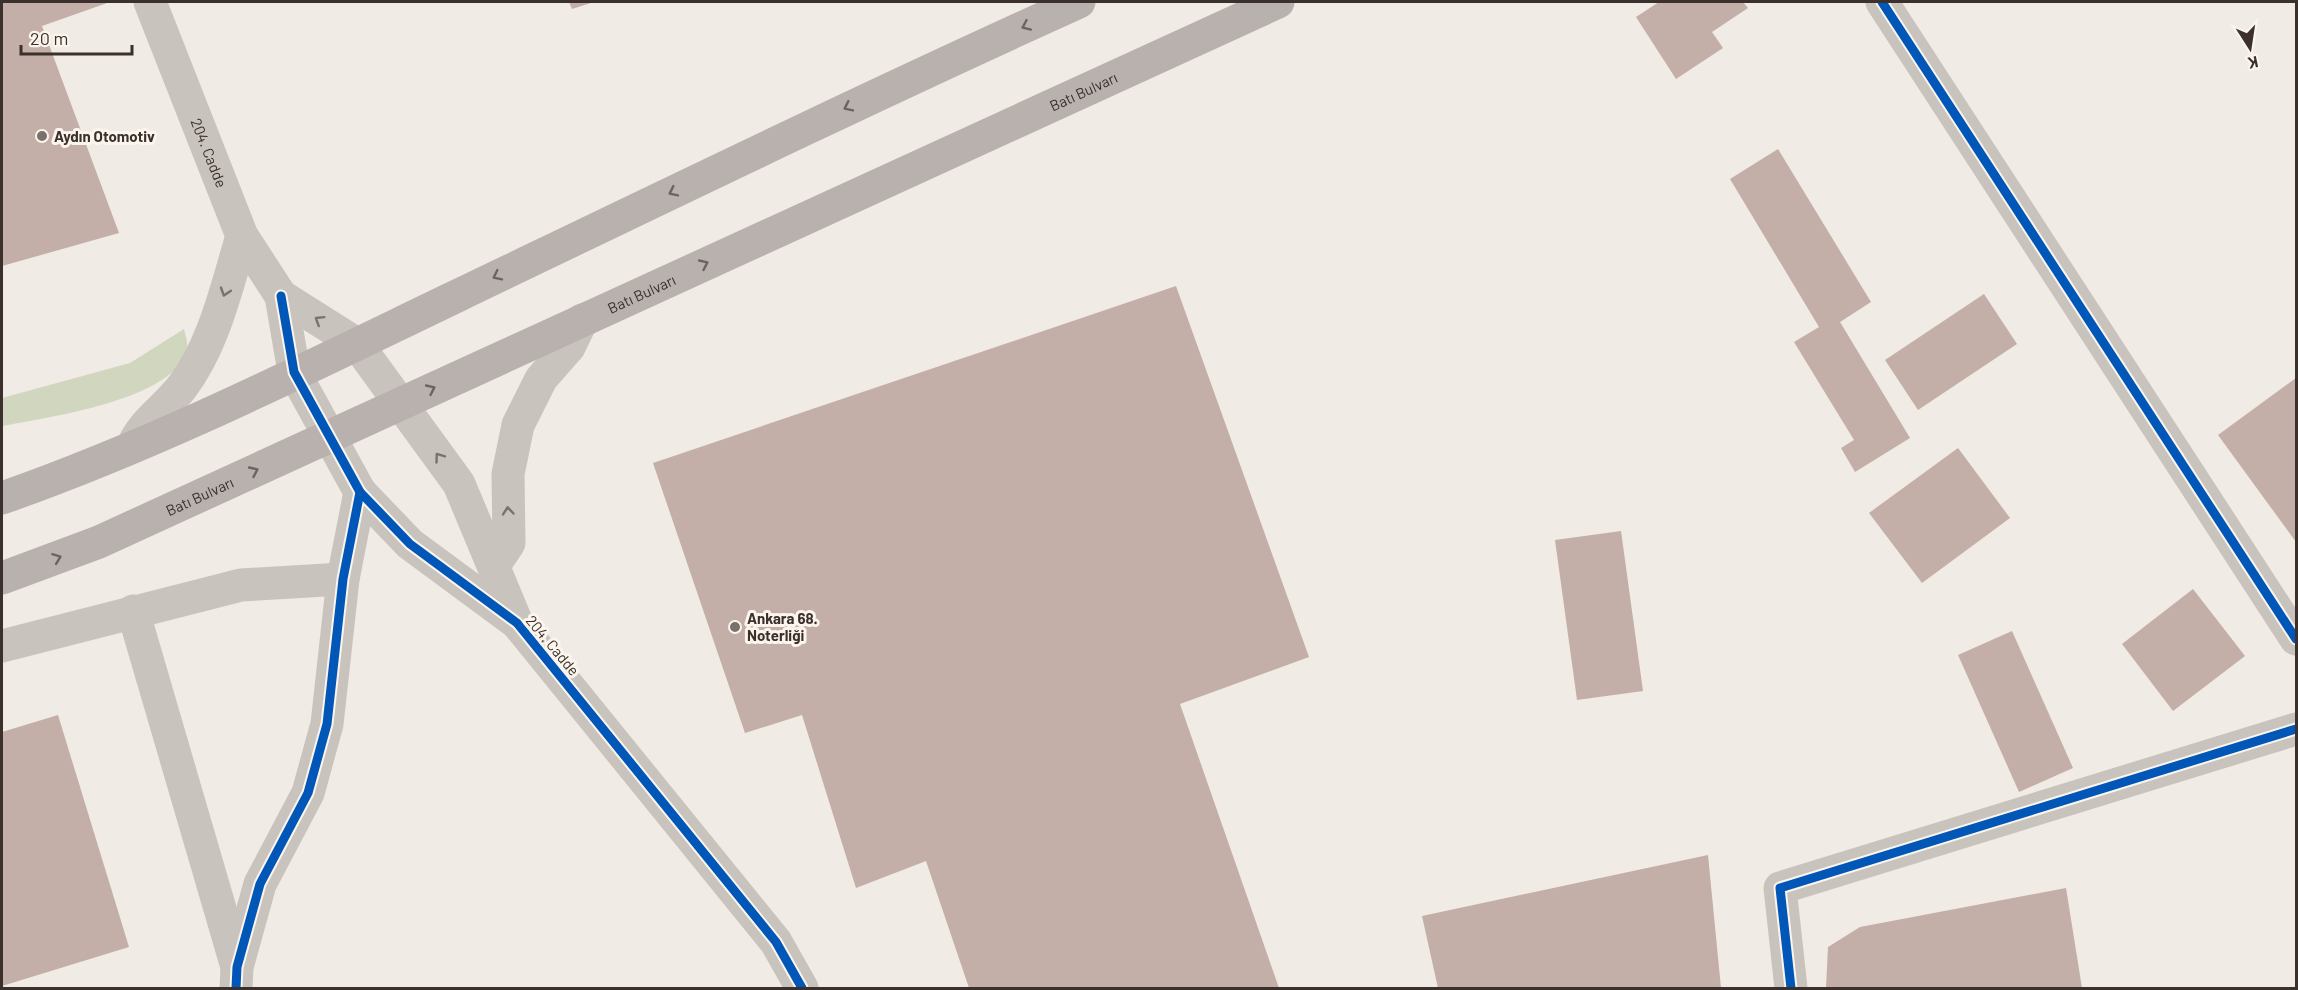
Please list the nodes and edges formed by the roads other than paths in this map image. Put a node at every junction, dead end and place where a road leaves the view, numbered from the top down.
1 (150, 2) edge
2 (1079, 2) edge
3 (1278, 2) edge
4 (1882, 2) edge
5 (242, 236) junction
6 (281, 296) junction
7 (582, 320) junction
8 (357, 344) junction
9 (294, 372) junction
10 (400, 404) junction
11 (328, 437) junction
12 (132, 447) junction
13 (360, 492) junction
14 (2, 498) edge
15 (493, 562) junction
16 (2, 578) edge
17 (344, 579) junction
18 (133, 611) junction
19 (517, 624) junction
20 (2296, 639) edge
21 (2, 646) edge
22 (2296, 729) edge
23 (236, 978) edge
24 (802, 988) edge
25 (1791, 988) edge

1 - 5 street, 204. Cadde
2 -> 8 main road
7 -> 3 main road, Batı Bulvarı
4 - 20 street
5 - 6 street, 204. Cadde
5 -> 12 street
8 -> 6 street, 204. Cadde
6 - 9 street, 204. Cadde
10 -> 7 main road, Batı Bulvarı
15 -> 7 street
8 - 9 main road
8 - 10 street, 204. Cadde
9 - 11 street, 204. Cadde
9 - 12 main road
10 - 11 main road, Batı Bulvarı
15 -> 10 street, 204. Cadde
11 - 13 street, 204. Cadde
16 -> 11 main road, Batı Bulvarı
12 - 14 main road
13 - 17 street
13 - 19 street, 204. Cadde
15 - 19 street, 204. Cadde
17 - 18 street
17 - 23 street
18 - 21 street
18 - 23 street
19 - 24 street, 204. Cadde
22 - 25 street

